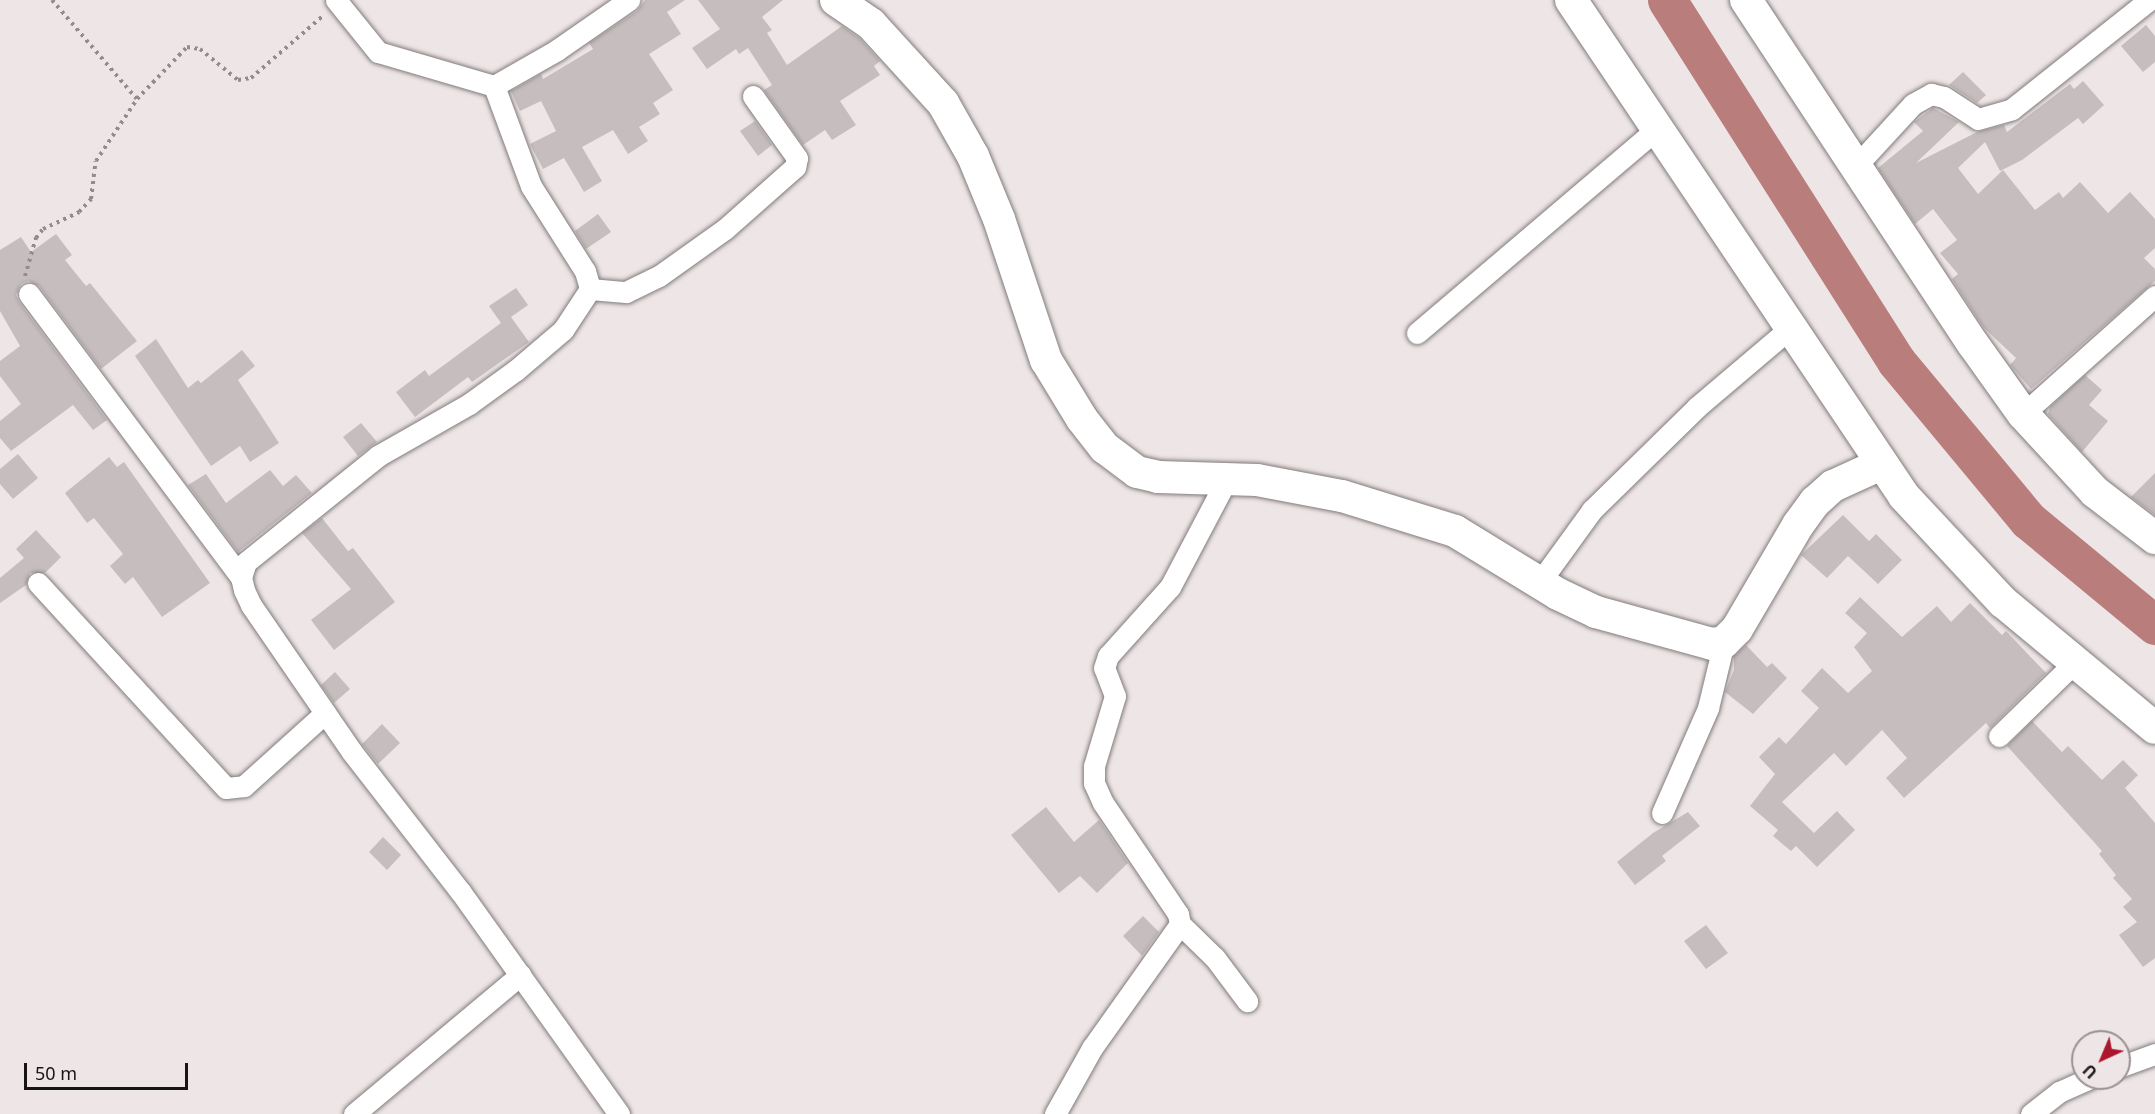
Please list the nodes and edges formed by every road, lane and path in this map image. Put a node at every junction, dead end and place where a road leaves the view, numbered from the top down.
1 (52, 0) edge
2 (629, 0) edge
3 (836, 0) edge
4 (1571, 0) edge
5 (1746, 0) edge
6 (2150, 0) edge
7 (337, 1) edge
8 (494, 86) junction
9 (753, 96) dead end
10 (137, 99) junction
11 (1657, 129) junction
12 (1856, 166) junction
13 (590, 289) junction
14 (29, 294) joint
15 (2155, 296) edge
16 (1790, 328) junction
17 (1418, 333) dead end
18 (2023, 414) junction
19 (1881, 464) junction
20 (1227, 479) junction
21 (2155, 538) edge
22 (241, 577) junction
23 (38, 583) dead end
24 (1539, 583) junction
25 (1724, 642) junction
26 (2074, 663) junction
27 (325, 713) junction
28 (2155, 728) edge
29 (1999, 736) dead end
30 (1662, 813) dead end
31 (1180, 924) junction
32 (520, 975) junction
33 (1247, 1001) dead end
34 (2155, 1054) edge
35 (2131, 1063) edge
36 (2071, 1087) edge
37 (354, 1114) edge
38 (619, 1114) edge
39 (1055, 1114) edge
40 (2031, 1114) edge

1 - 10 path
2 - 8 street
3 - 20 street
4 - 11 street
5 - 12 street
6 - 12 street
7 - 8 street
7 - 10 path
8 - 13 street
9 - 13 street
10 - 14 path
11 - 16 street
11 - 17 street
12 - 18 street
13 - 22 street
14 - 22 street
15 - 18 street
16 - 19 street
16 - 24 street
18 - 21 street
19 - 25 street
19 - 26 street
20 - 24 street
20 - 31 street
22 - 27 street
23 - 27 street
24 - 25 street
25 - 30 street
26 - 28 street
26 - 29 street
27 - 32 street
31 - 33 street
31 - 39 street
32 - 37 street
32 - 38 street
34 - 35 street
36 - 40 street

